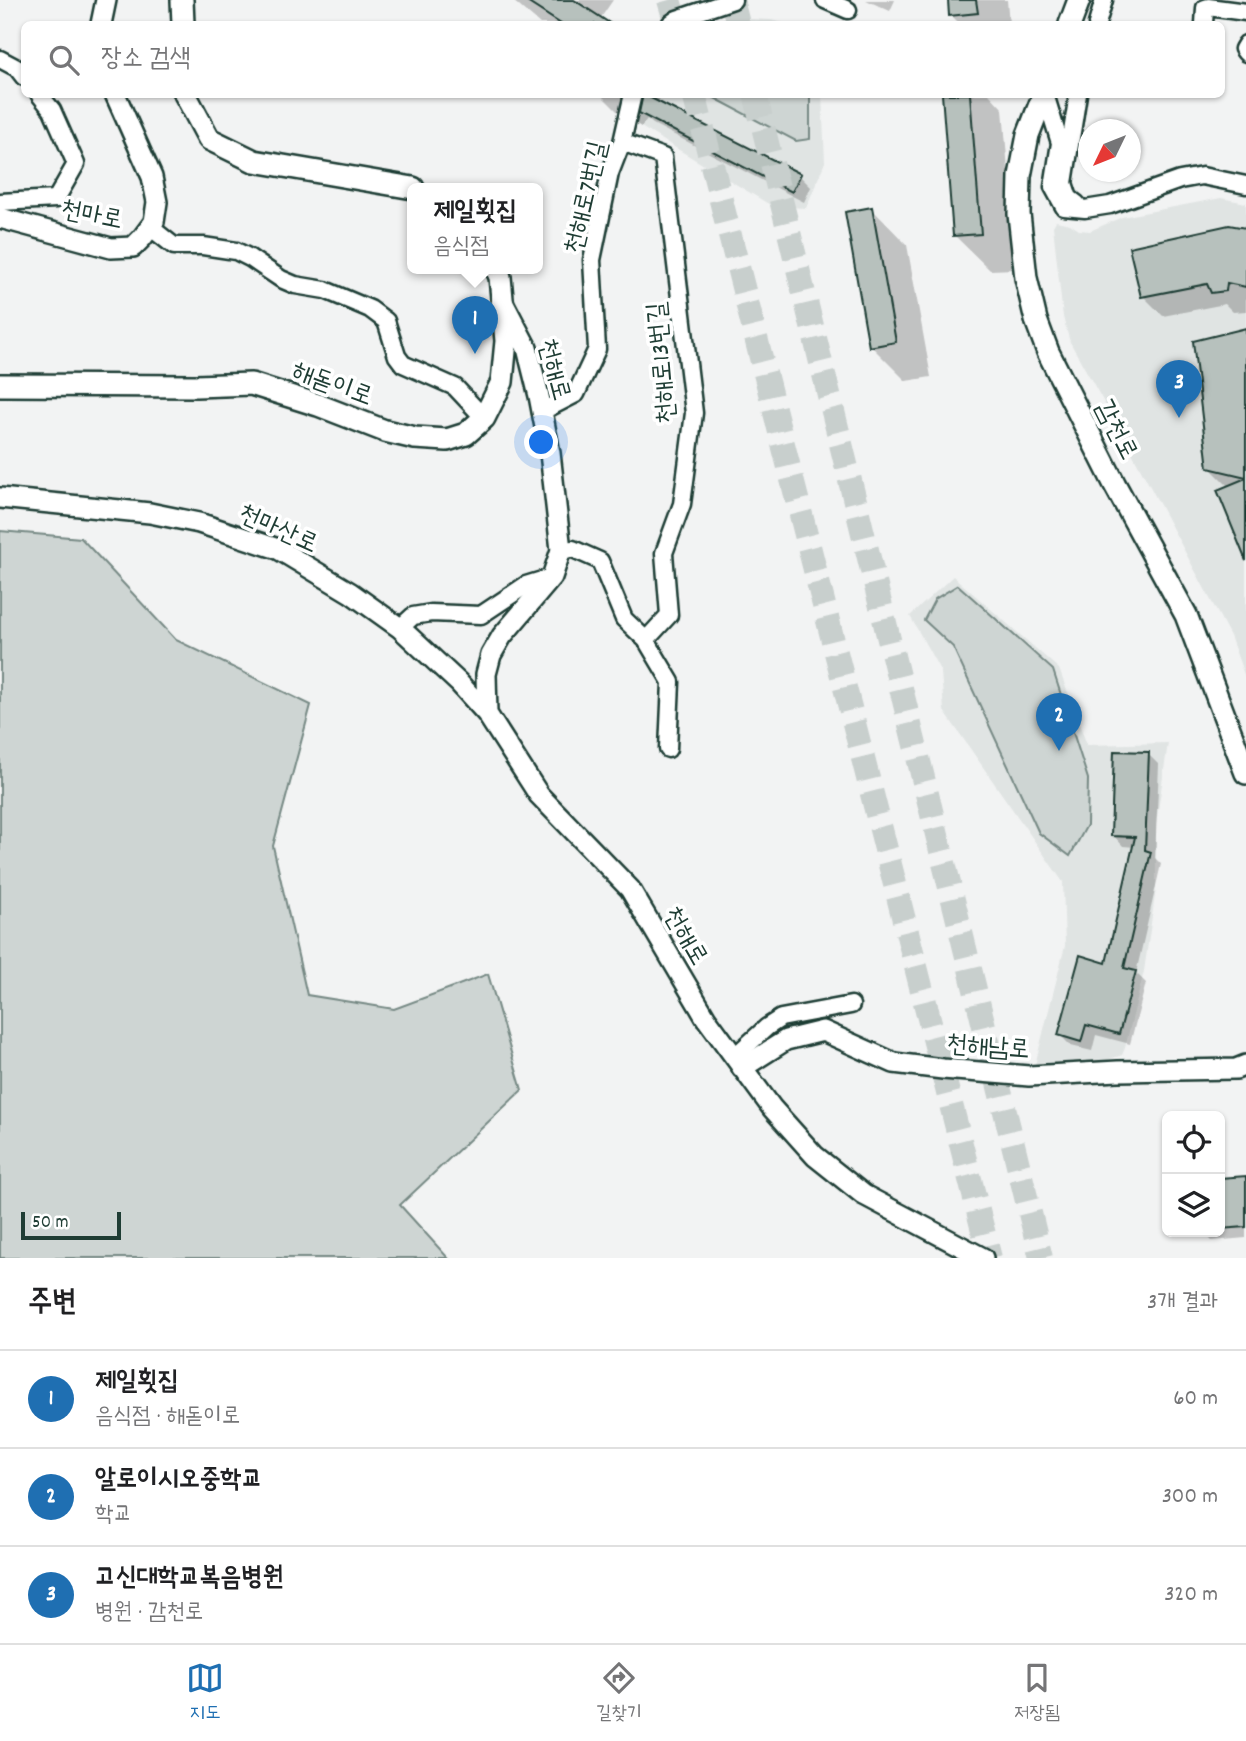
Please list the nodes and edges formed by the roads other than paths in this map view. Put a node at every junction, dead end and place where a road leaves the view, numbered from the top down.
1 (106, 0) edge
2 (182, 0) edge
3 (733, 0) edge
4 (825, 0) edge
5 (1079, 0) edge
6 (1104, 0) edge
7 (848, 10) dead end
8 (1245, 13) edge
9 (101, 21) edge
10 (183, 21) edge
11 (674, 21) edge
12 (1071, 21) edge
13 (1098, 21) edge
14 (1204, 21) edge
15 (1246, 44) edge
16 (1246, 53) edge
17 (0, 59) edge
18 (21, 73) edge
19 (42, 98) edge
20 (117, 98) edge
21 (187, 98) edge
22 (632, 98) edge
23 (1043, 98) edge
24 (1046, 98) edge
25 (1077, 98) edge
26 (622, 142) junction
27 (1246, 186) edge
28 (407, 187) edge
29 (0, 202) edge
30 (1085, 209) junction
31 (0, 218) edge
32 (150, 227) junction
33 (499, 274) edge
34 (503, 301) junction
35 (0, 384) edge
36 (541, 412) junction
37 (484, 418) junction
38 (0, 498) edge
39 (561, 551) junction
40 (552, 577) junction
41 (400, 628) junction
42 (646, 640) junction
43 (487, 714) junction
44 (668, 749) dead end
45 (1246, 773) edge
46 (851, 1005) dead end
47 (738, 1063) junction
48 (1246, 1065) edge
49 (983, 1258) edge

1 - 9 street
2 - 10 main road
3 - 11 street
4 - 7 street
5 - 12 main road
6 - 13 street
8 - 14 street
15 - 16 street
17 - 18 street
19 - 29 street
20 - 32 street, 천마로
21 - 28 main road
22 - 26 street, 천해로7번길
23 - 45 main road, 감천로
24 - 30 street
25 - 30 street
26 - 36 street, 천해로7번길
26 - 42 street, 천해로13번길
27 - 30 street
31 - 32 street, 천마로
32 - 37 street
33 - 34 main road, 해돋이로
34 - 36 street, 천해로
34 - 37 main road, 해돋이로
35 - 37 main road, 해돋이로
36 - 39 street, 천해로
38 - 41 street, 천마산로
39 - 40 street, 천해로
39 - 42 street
40 - 41 street
40 - 43 street, 천해로
41 - 43 street, 천마산로
42 - 44 street
43 - 47 street, 천해로
46 - 47 street
47 - 48 street, 천해남로
47 - 49 street, 천해로

